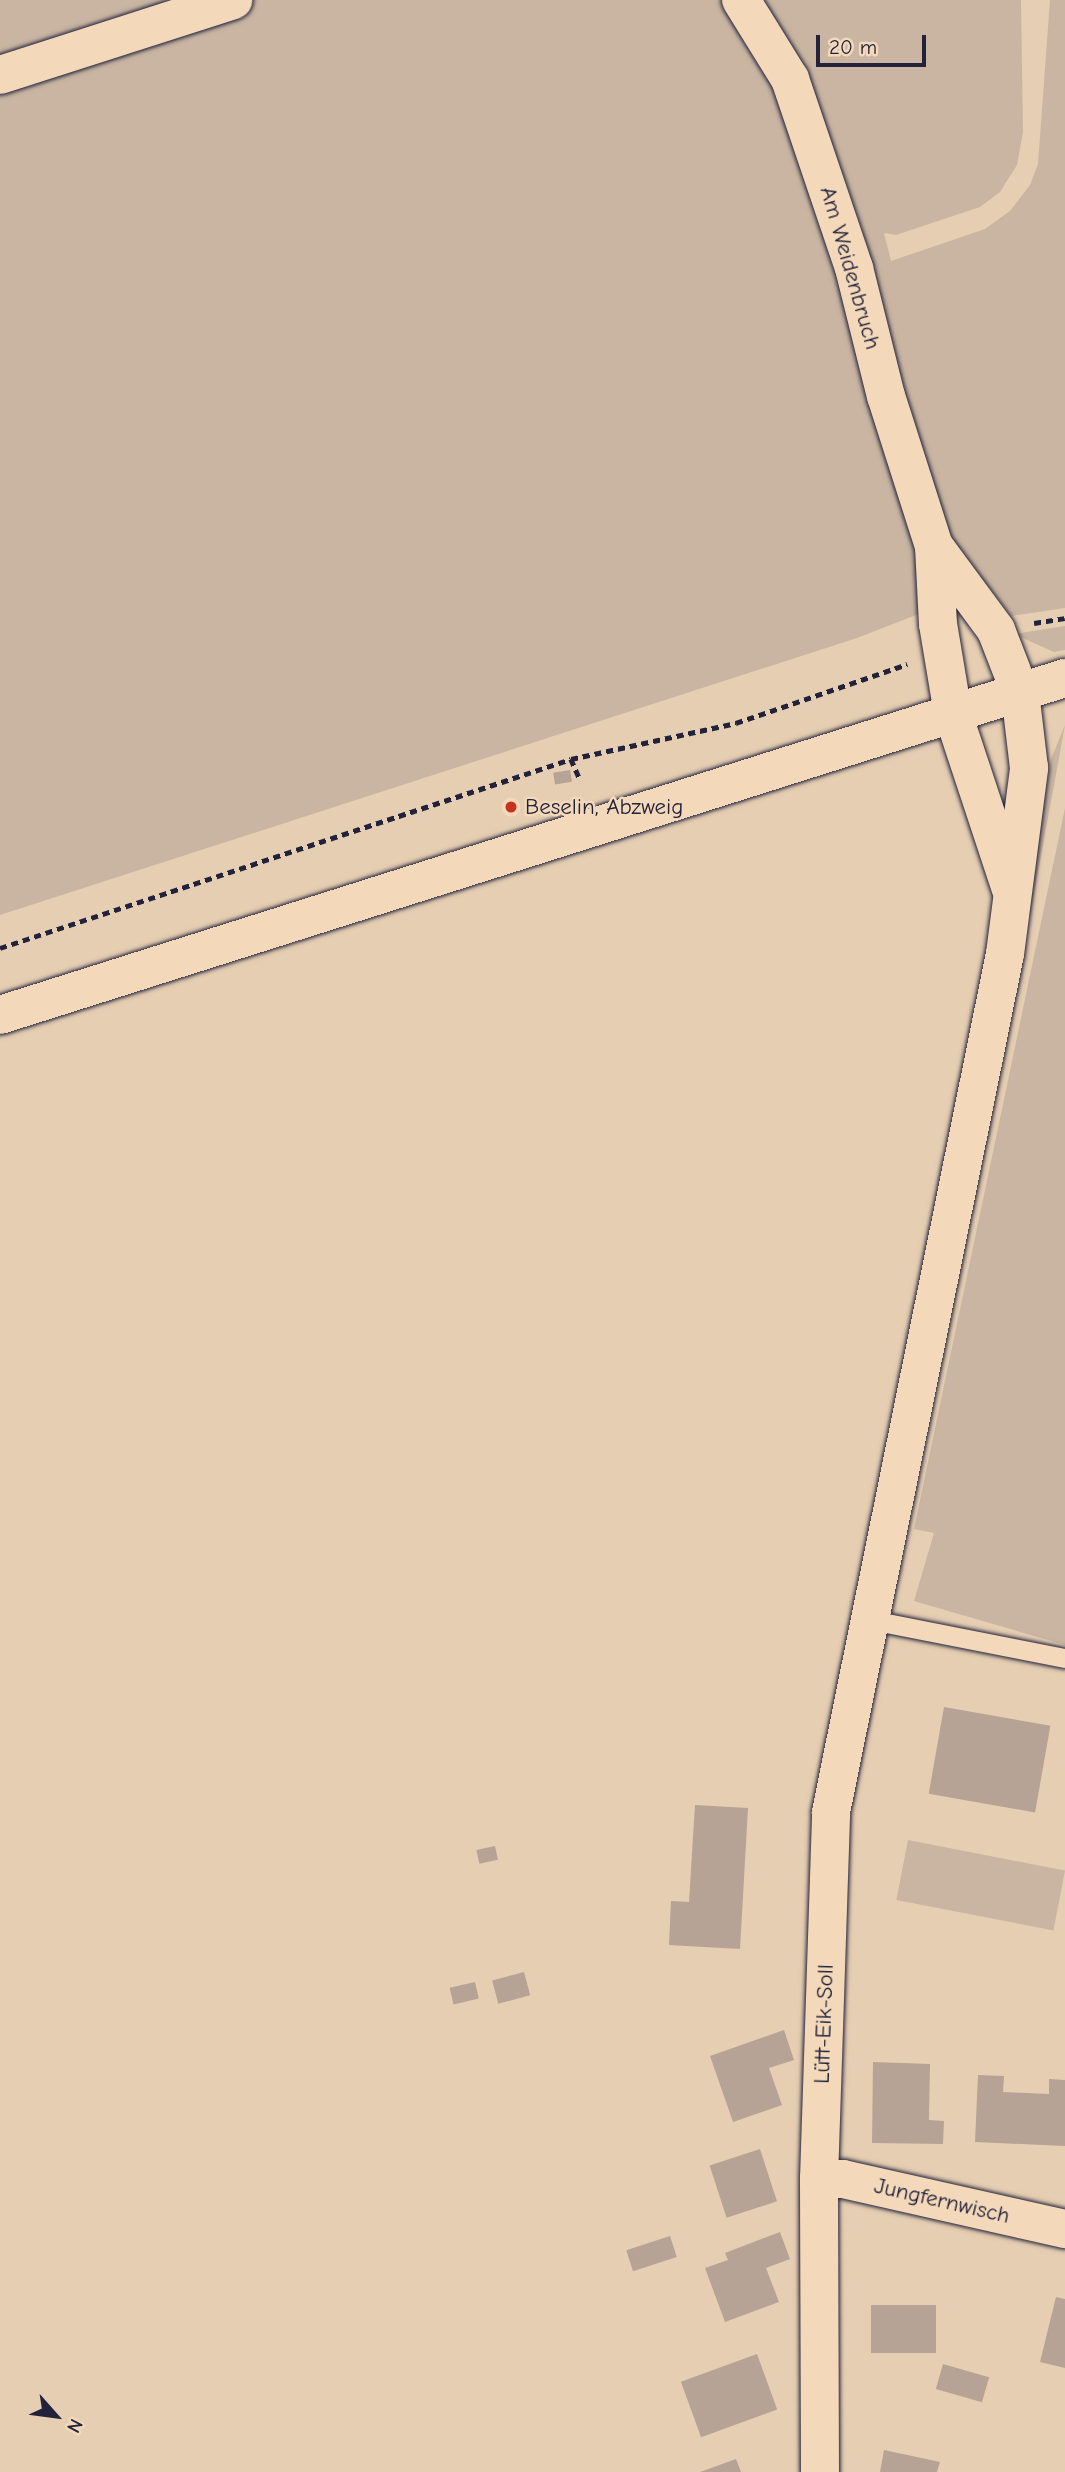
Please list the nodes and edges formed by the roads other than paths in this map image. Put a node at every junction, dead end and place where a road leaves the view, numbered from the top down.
1 (233, 0) edge
2 (741, 0) edge
3 (0, 75) edge
4 (934, 547) junction
5 (1065, 678) edge
6 (1020, 692) junction
7 (953, 714) junction
8 (1013, 894) junction
9 (0, 1015) edge
10 (871, 1620) junction
11 (1065, 1658) edge
12 (819, 2179) junction
13 (1065, 2229) edge
14 (820, 2472) edge

1 - 3 street
2 - 4 street, Am Weidenbruch
4 - 6 street, Am Weidenbruch
4 - 7 street, Am Weidenbruch
5 - 6 street
6 - 7 street
6 - 8 street, Am Weidenbruch
7 - 8 street, Am Weidenbruch
7 - 9 street
8 - 10 street, Lütt-Eik-Soll
10 - 11 lane
10 - 12 street, Lütt-Eik-Soll
12 - 13 street, Jungfernwisch
12 - 14 street, Lütt-Eik-Soll

